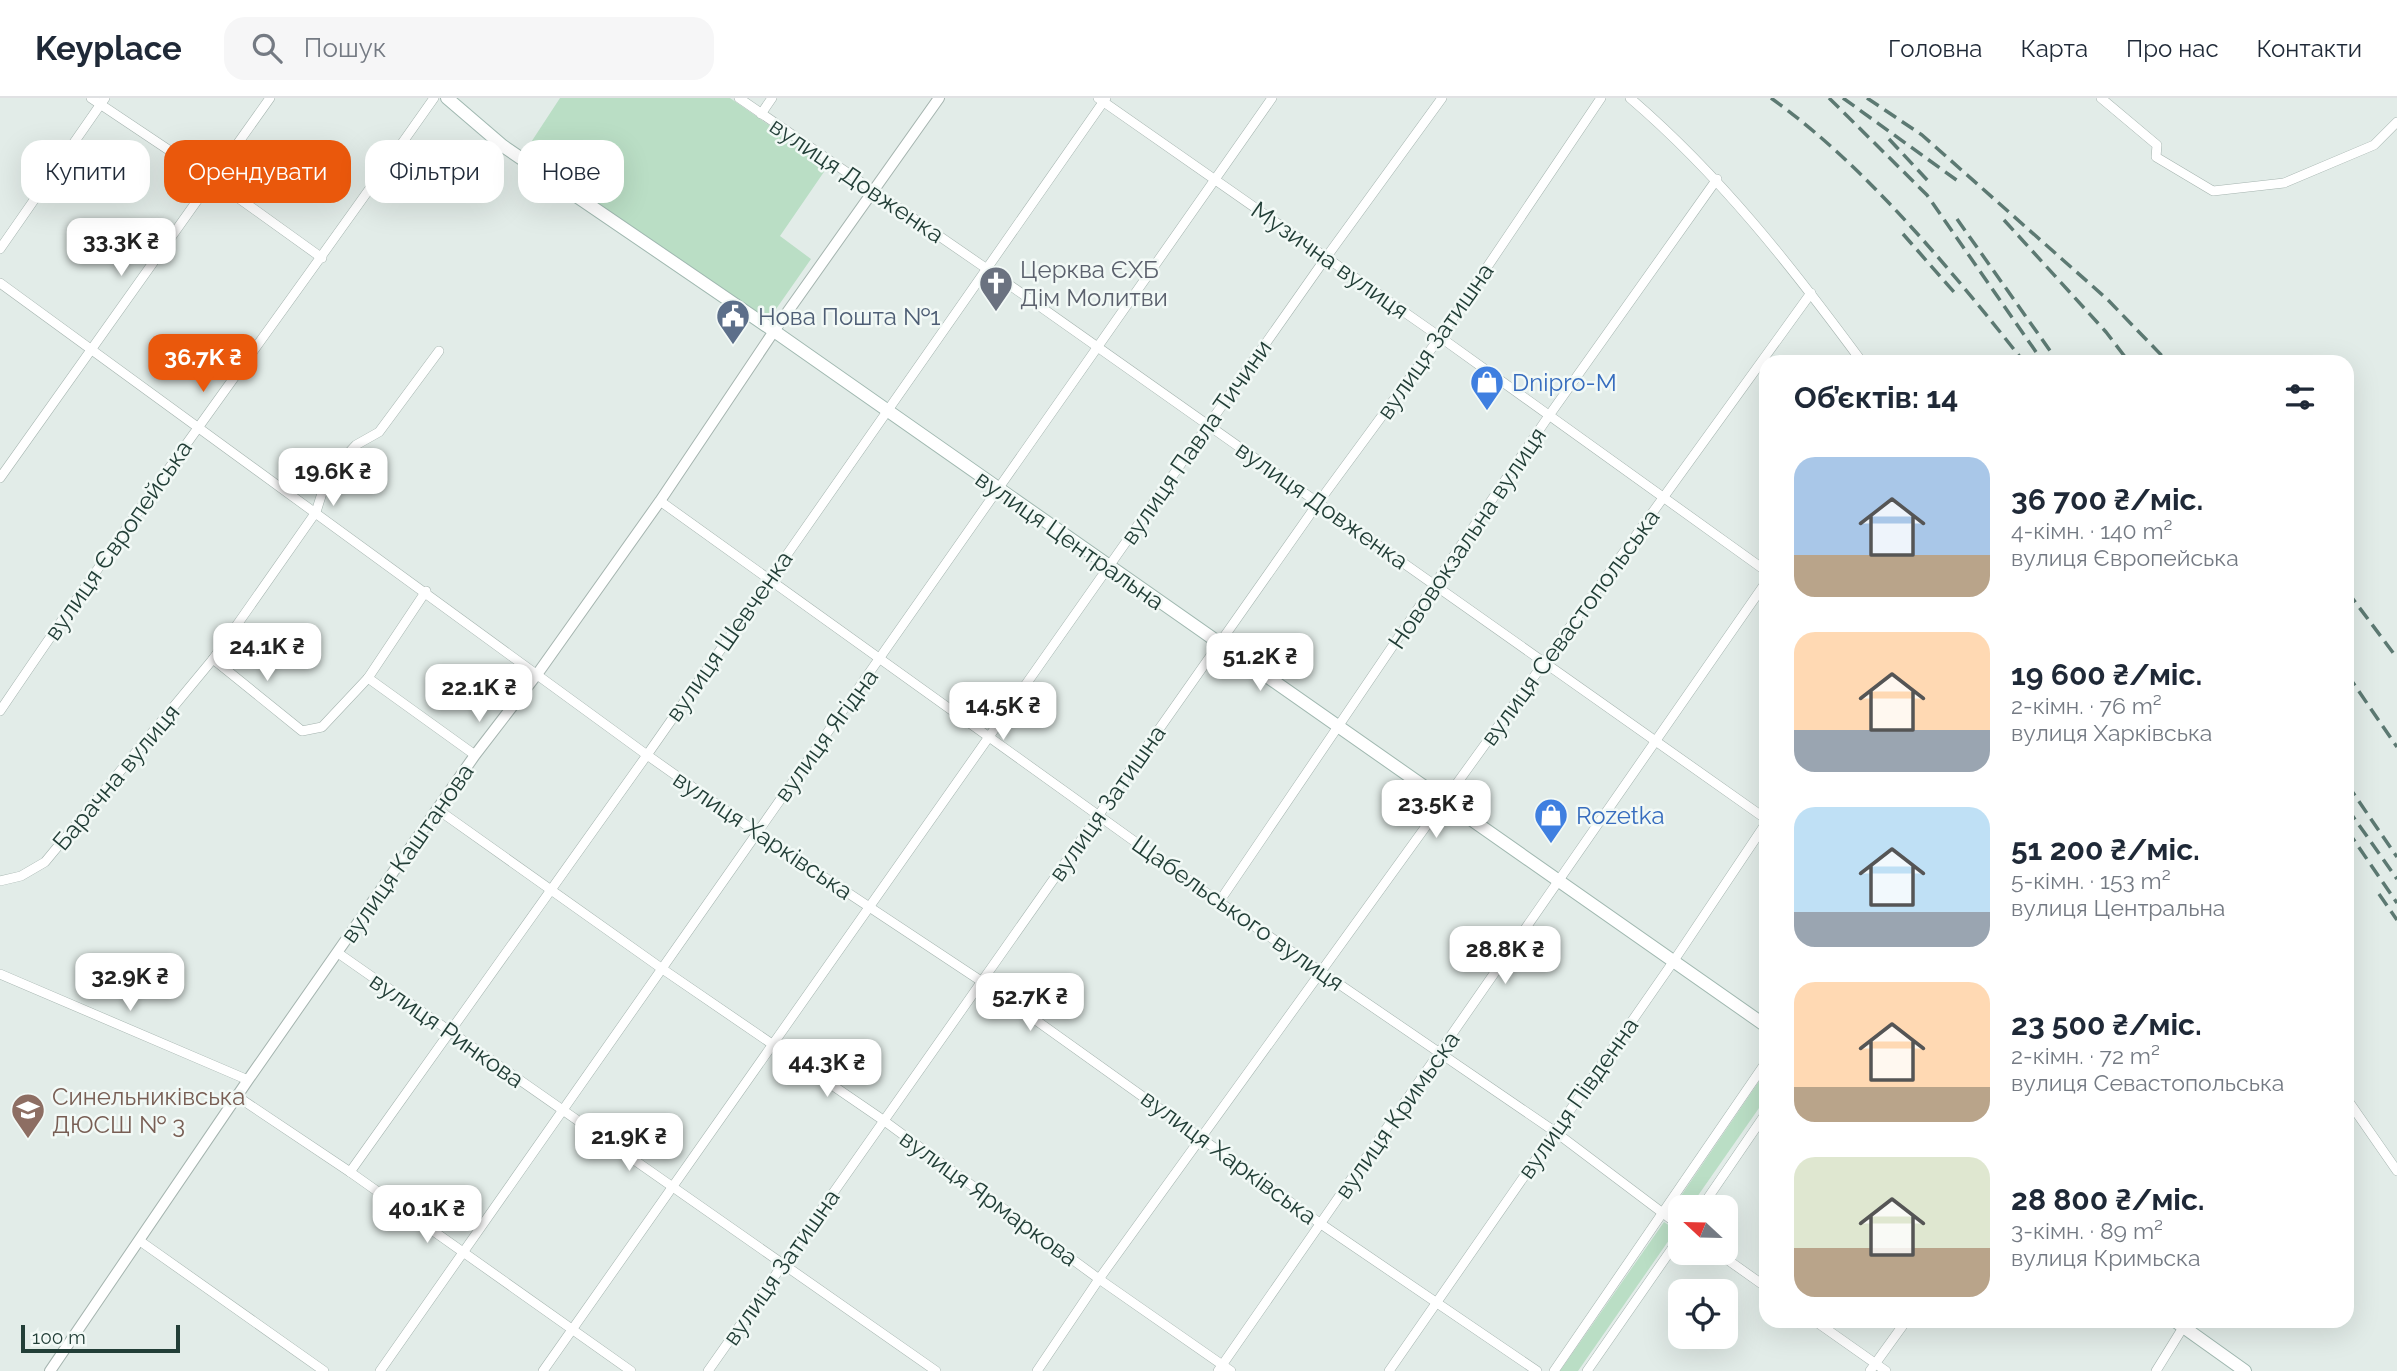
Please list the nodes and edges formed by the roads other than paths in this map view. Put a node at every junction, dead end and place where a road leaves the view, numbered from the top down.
1 (91, 98) edge
2 (270, 98) edge
3 (434, 98) edge
4 (447, 98) edge
5 (739, 98) edge
6 (772, 98) edge
7 (939, 98) edge
8 (1272, 98) edge
9 (1441, 98) edge
10 (1601, 98) edge
11 (1630, 98) edge
12 (2101, 98) edge
13 (1102, 99) edge
14 (103, 101) edge
15 (761, 114) junction
16 (2397, 122) edge
17 (240, 140) edge
18 (164, 144) edge
19 (1216, 179) junction
20 (1717, 179) junction
21 (873, 191) junction
22 (194, 203) edge
23 (246, 203) edge
24 (0, 249) edge
25 (322, 258) junction
26 (1325, 259) junction
27 (987, 269) junction
28 (0, 283) edge
29 (1811, 293) junction
30 (774, 331) junction
31 (1440, 337) junction
32 (90, 348) junction
33 (1098, 348) junction
34 (439, 351) dead end
35 (1766, 355) edge
36 (1857, 355) edge
37 (1759, 364) edge
38 (889, 411) junction
39 (1548, 417) junction
40 (1208, 425) junction
41 (197, 427) junction
42 (0, 478) edge
43 (999, 489) junction
44 (1662, 497) junction
45 (660, 501) junction
46 (1318, 503) junction
47 (316, 512) junction
48 (1759, 566) edge
49 (1108, 567) junction
50 (768, 579) junction
51 (1435, 586) junction
52 (426, 591) junction
53 (1759, 592) edge
54 (1219, 644) junction
55 (213, 659) junction
56 (880, 660) junction
57 (1544, 663) junction
58 (538, 673) junction
59 (368, 678) junction
60 (1, 708) edge
61 (1339, 727) junction
62 (988, 736) junction
63 (1654, 742) junction
64 (475, 755) junction
65 (647, 755) junction
66 (1445, 802) junction
67 (437, 809) junction
68 (1098, 816) junction
69 (1759, 816) edge
70 (756, 832) junction
71 (1759, 832) edge
72 (0, 881) edge
73 (1558, 882) junction
74 (550, 888) junction
75 (1219, 902) junction
76 (869, 907) junction
77 (338, 953) junction
78 (1673, 962) junction
79 (661, 968) junction
80 (1323, 973) junction
81 (0, 974) edge
82 (981, 981) junction
83 (1759, 1021) edge
84 (449, 1033) junction
85 (774, 1043) junction
86 (1439, 1054) junction
87 (1759, 1072) edge
88 (248, 1080) junction
89 (237, 1097) junction
90 (561, 1108) junction
91 (2354, 1109) edge
92 (883, 1120) junction
93 (1759, 1124) edge
94 (1554, 1131) junction
95 (1203, 1137) junction
96 (2397, 1171) edge
97 (350, 1172) junction
98 (674, 1185) junction
99 (1710, 1195) edge
100 (1662, 1213) junction
101 (1668, 1217) edge
102 (1321, 1224) junction
103 (140, 1241) junction
104 (463, 1251) junction
105 (1668, 1254) edge
106 (1735, 1265) edge
107 (782, 1266) junction
108 (1099, 1279) junction
109 (1759, 1282) edge
110 (1437, 1304) junction
111 (573, 1328) junction
112 (1824, 1328) edge
113 (1901, 1328) edge
114 (2179, 1328) edge
115 (2189, 1328) edge
116 (1873, 1367) edge
117 (1220, 1368) edge
118 (50, 1371) edge
119 (324, 1371) edge
120 (380, 1371) edge
121 (543, 1371) edge
122 (631, 1371) edge
123 (708, 1371) edge
124 (936, 1371) edge
125 (1037, 1371) edge
126 (1231, 1371) edge
127 (1389, 1371) edge
128 (1537, 1371) edge
129 (1554, 1371) edge
130 (1587, 1371) edge
131 (1886, 1371) edge
132 (2156, 1371) edge
133 (2245, 1371) edge

1 - 14 street
2 - 17 street
3 - 25 street, вулиця Європейська
4 - 30 main road, вулиця Центральна
5 - 15 street, вулиця Довженка
6 - 15 street
7 - 21 street, вулиця Каштанова
8 - 19 street, вулиця Ягідна
9 - 26 street, вулиця Павла Тичини
10 - 31 street, вулиця Затишна
11 - 20 street
12 - 16 street
13 - 19 street, Музична вулиця
13 - 27 street, вулиця Шевченка
14 - 18 street
14 - 24 street
15 - 21 street, вулиця Довженка
19 - 26 street, Музична вулиця
19 - 33 street, вулиця Ягідна
20 - 29 street
20 - 39 street, Нововокзальна вулиця
21 - 27 street, вулиця Довженка
21 - 30 street, вулиця Каштанова
22 - 32 street
23 - 25 street
25 - 41 street, вулиця Європейська
26 - 31 street, Музична вулиця
26 - 40 street, вулиця Павла Тичини
27 - 33 street, вулиця Довженка
27 - 38 street, вулиця Шевченка
28 - 32 street, вулиця Харківська
29 - 35 street, вулиця Севастопольська
29 - 36 street
30 - 38 main road, вулиця Центральна
30 - 45 street, вулиця Каштанова
31 - 39 street, Музична вулиця
31 - 46 street, вулиця Затишна
32 - 41 street, вулиця Харківська
32 - 42 street
33 - 40 street, вулиця Довженка
33 - 43 street, вулиця Ягідна
34 - 47 street, Барачна вулиця
37 - 44 street, вулиця Севастопольська
38 - 43 main road, вулиця Центральна
38 - 50 street, вулиця Шевченка
39 - 44 street, Музична вулиця
39 - 51 street, Нововокзальна вулиця
40 - 46 street, вулиця Довженка
40 - 49 street, вулиця Павла Тичини
41 - 47 street, вулиця Харківська
41 - 60 street, вулиця Європейська
43 - 49 main road, вулиця Центральна
43 - 56 street, вулиця Ягідна
44 - 48 street, Музична вулиця
44 - 57 street, вулиця Севастопольська
45 - 50 street, Щабельського вулиця
45 - 58 street, вулиця Каштанова
46 - 51 street, вулиця Довженка
46 - 54 street, вулиця Затишна
47 - 52 street, вулиця Харківська
47 - 55 street, Барачна вулиця
49 - 54 main road, вулиця Центральна
49 - 62 street, вулиця Павла Тичини
50 - 56 street, Щабельського вулиця
50 - 65 street, вулиця Шевченка
51 - 57 street, вулиця Довженка
51 - 61 street, Нововокзальна вулиця
52 - 58 street, вулиця Харківська
52 - 59 street
53 - 63 street, вулиця Кримьска
54 - 61 main road, вулиця Центральна
54 - 68 street, вулиця Затишна
55 - 59 street
55 - 72 street, Барачна вулиця
56 - 62 street, Щабельського вулиця
56 - 70 street, вулиця Ягідна
57 - 63 street, вулиця Довженка
57 - 66 street, вулиця Севастопольська
58 - 64 street, вулиця Каштанова
58 - 65 street, вулиця Харківська
59 - 64 street
61 - 66 main road, вулиця Центральна
61 - 75 street, Нововокзальна вулиця
62 - 68 street, Щабельського вулиця
62 - 76 street, вулиця Павла Тичини
63 - 69 street, вулиця Довженка
63 - 73 street, вулиця Кримьска
64 - 67 street, вулиця Каштанова
65 - 70 street, вулиця Харківська
65 - 74 street, вулиця Шевченка
66 - 73 main road, вулиця Центральна
66 - 80 street, вулиця Севастопольська
67 - 74 street, вулиця Ярмаркова
67 - 77 street, вулиця Каштанова
68 - 75 street, Щабельського вулиця
68 - 82 street, вулиця Затишна
70 - 76 street, вулиця Харківська
70 - 79 street, вулиця Ягідна
71 - 78 street, вулиця Південна
73 - 78 main road, вулиця Центральна
73 - 86 street, вулиця Кримьска
74 - 79 street, вулиця Ярмаркова
74 - 84 street, вулиця Шевченка
75 - 80 street, Щабельського вулиця
76 - 82 street, вулиця Харківська
76 - 85 street, вулиця Павла Тичини
77 - 84 street, вулиця Ринкова
77 - 88 street, вулиця Каштанова
78 - 83 main road, вулиця Центральна
78 - 94 street, вулиця Південна
79 - 85 street, вулиця Ярмаркова
79 - 90 street, вулиця Ягідна
80 - 86 street, Щабельського вулиця
80 - 95 street, вулиця Севастопольська
81 - 88 street
82 - 92 street, вулиця Затишна
82 - 95 street, вулиця Харківська
84 - 90 street, вулиця Ринкова
84 - 97 street, вулиця Шевченка
85 - 92 street, вулиця Ярмаркова
85 - 98 street, вулиця Павла Тичини
86 - 94 street, Щабельського вулиця
86 - 102 street, вулиця Кримьска
87 - 100 street
88 - 89 street, вулиця Каштанова
89 - 97 street
89 - 103 street, вулиця Каштанова
90 - 98 street, вулиця Ринкова
90 - 104 street, вулиця Ягідна
91 - 96 street
92 - 107 street, вулиця Затишна
92 - 108 street, вулиця Ярмаркова
93 - 99 street
94 - 100 street, Щабельського вулиця
94 - 110 street, вулиця Південна
95 - 102 street, вулиця Харківська
95 - 108 street, вулиця Севастопольська
97 - 104 street
98 - 107 street, вулиця Ринкова
98 - 111 street, вулиця Павла Тичини
100 - 101 street, Щабельського вулиця
100 - 129 street
102 - 110 street, вулиця Харківська
102 - 117 street, вулиця Кримьска
103 - 118 street, вулиця Каштанова
103 - 119 street
104 - 111 street
104 - 120 street, вулиця Ягідна
105 - 130 street
106 - 109 street
107 - 123 street, вулиця Затишна
107 - 124 street, вулиця Ринкова
108 - 117 street, вулиця Ярмаркова
108 - 125 street, вулиця Севастопольська
110 - 127 street, вулиця Південна
110 - 128 street, вулиця Харківська
111 - 121 street, вулиця Павла Тичини
111 - 122 street
112 - 116 street
113 - 116 street
114 - 132 street
115 - 133 main road
116 - 131 street
117 - 126 street, вулиця Ярмаркова

